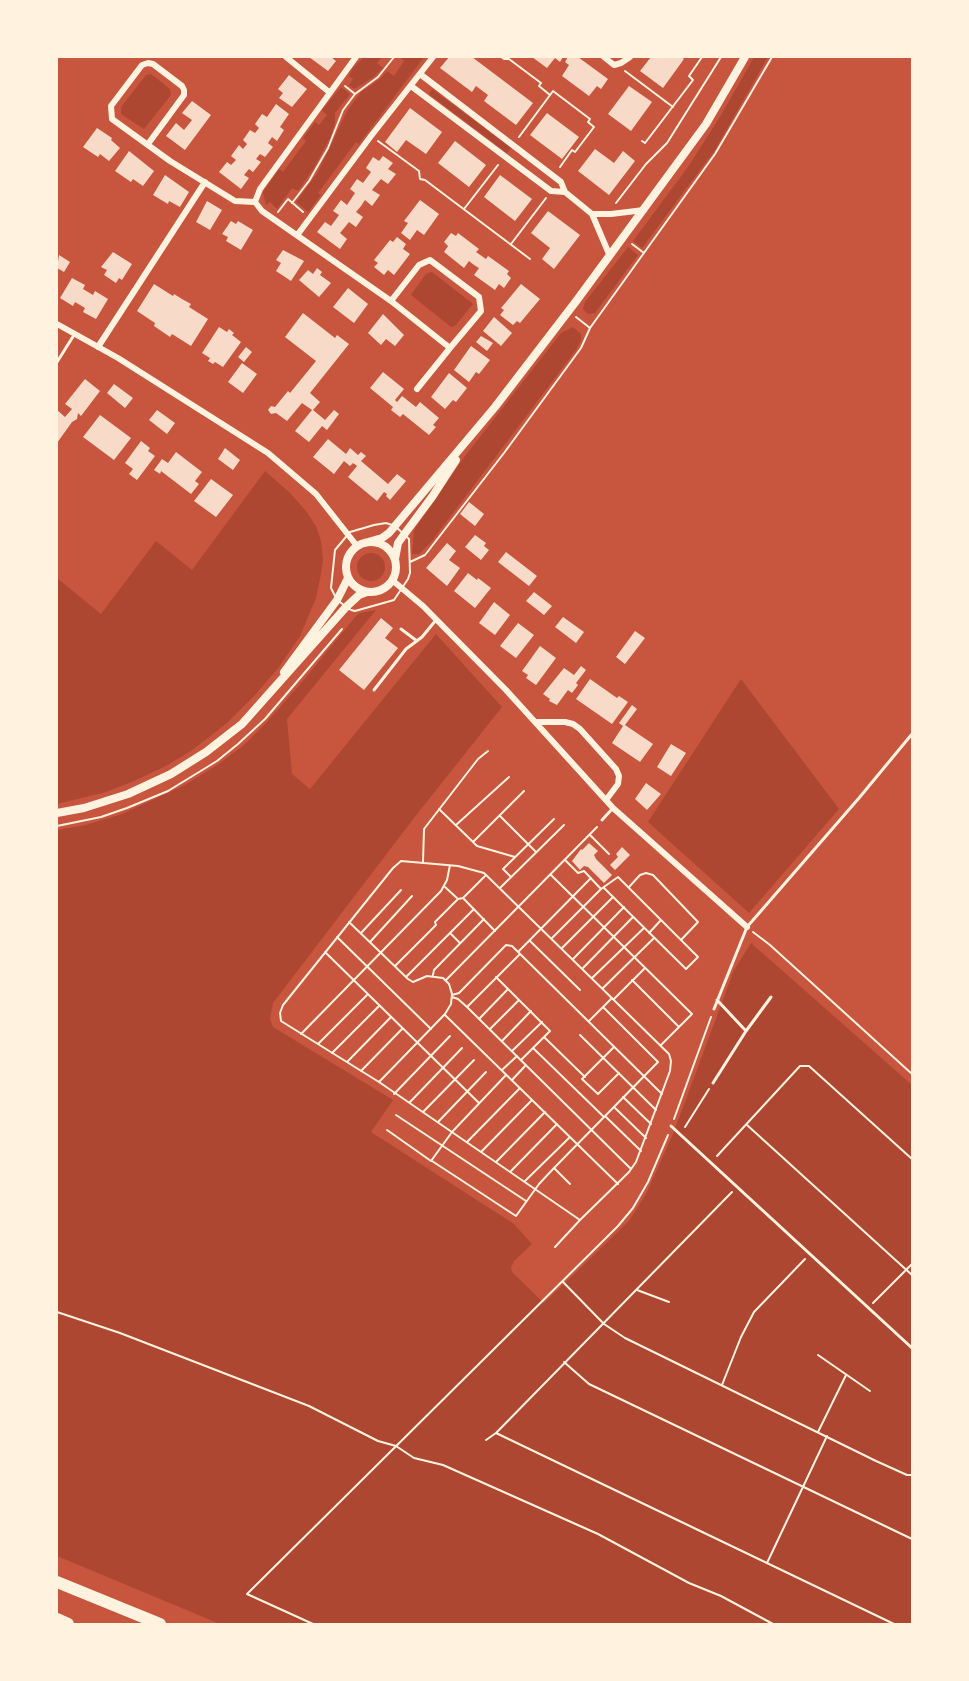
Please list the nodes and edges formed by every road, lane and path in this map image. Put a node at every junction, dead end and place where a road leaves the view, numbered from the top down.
1 (286, 57) edge
2 (356, 57) edge
3 (394, 57) edge
4 (433, 57) edge
5 (501, 57) edge
6 (604, 57) edge
7 (630, 57) edge
8 (702, 57) edge
9 (721, 57) edge
10 (745, 57) edge
11 (772, 57) edge
12 (621, 63) junction
13 (420, 74) junction
14 (411, 86) junction
15 (329, 92) junction
16 (550, 95) junction
17 (672, 107) junction
18 (371, 136) junction
19 (642, 141) dead end
20 (148, 144) junction
21 (518, 149) junction
22 (510, 160) junction
23 (560, 167) dead end
24 (205, 182) junction
25 (551, 191) junction
26 (565, 192) junction
27 (255, 202) junction
28 (292, 203) junction
29 (610, 206) dead end
30 (464, 209) junction
31 (644, 210) junction
32 (592, 214) junction
33 (273, 218) junction
34 (310, 218) junction
35 (298, 234) junction
36 (630, 243) dead end
37 (511, 245) junction
38 (609, 254) junction
39 (644, 254) junction
40 (530, 259) dead end
41 (391, 301) junction
42 (569, 311) junction
43 (57, 324) edge
44 (590, 328) junction
45 (75, 334) junction
46 (98, 347) junction
47 (450, 348) junction
48 (57, 362) edge
49 (417, 389) dead end
50 (468, 441) junction
51 (395, 526) junction
52 (405, 533) junction
53 (348, 534) junction
54 (368, 542) junction
55 (357, 546) junction
56 (395, 560) junction
57 (410, 562) junction
58 (348, 578) junction
59 (392, 580) junction
60 (402, 590) junction
61 (367, 592) junction
62 (337, 600) junction
63 (346, 607) junction
64 (436, 620) junction
65 (401, 629) dead end
66 (417, 640) junction
67 (374, 690) dead end
68 (260, 705) junction
69 (536, 722) junction
70 (912, 734) edge
71 (488, 751) dead end
72 (509, 777) dead end
73 (524, 791) dead end
74 (606, 800) junction
75 (613, 808) junction
76 (440, 809) junction
77 (57, 813) edge
78 (499, 815) junction
79 (554, 819) dead end
80 (602, 820) joint
81 (456, 825) junction
82 (564, 825) dead end
83 (590, 835) junction
84 (473, 842) junction
85 (528, 844) junction
86 (536, 852) junction
87 (609, 854) dead end
88 (516, 857) junction
89 (565, 860) junction
90 (423, 862) junction
91 (450, 865) junction
92 (486, 875) junction
93 (551, 875) junction
94 (511, 877) junction
95 (591, 878) junction
96 (444, 886) junction
97 (500, 888) junction
98 (628, 888) junction
99 (603, 889) junction
100 (401, 890) dead end
101 (412, 896) dead end
102 (573, 897) junction
103 (613, 897) junction
104 (463, 898) junction
105 (459, 899) junction
106 (519, 907) junction
107 (583, 907) junction
108 (624, 907) junction
109 (474, 909) junction
110 (593, 917) junction
111 (633, 917) junction
112 (484, 919) junction
113 (661, 920) junction
114 (350, 922) junction
115 (604, 927) junction
116 (747, 927) junction
117 (542, 928) junction
118 (644, 928) junction
119 (495, 931) junction
120 (450, 932) junction
121 (361, 933) junction
122 (649, 933) junction
123 (337, 937) junction
124 (614, 937) junction
125 (552, 938) junction
126 (654, 938) junction
127 (681, 940) junction
128 (530, 941) junction
129 (370, 942) junction
130 (460, 943) junction
131 (624, 947) junction
132 (562, 949) junction
133 (325, 952) junction
134 (382, 953) junction
135 (519, 953) junction
136 (634, 957) junction
137 (573, 959) junction
138 (395, 966) junction
139 (368, 968) junction
140 (645, 968) junction
141 (583, 969) junction
142 (433, 975) junction
143 (405, 977) junction
144 (496, 977) junction
145 (592, 978) junction
146 (446, 980) junction
147 (632, 980) junction
148 (354, 982) junction
149 (603, 988) junction
150 (508, 989) junction
151 (580, 990) dead end
152 (367, 994) junction
153 (452, 996) junction
154 (771, 997) dead end
155 (613, 998) junction
156 (519, 1000) junction
157 (717, 1000) junction
158 (379, 1006) junction
159 (467, 1007) junction
160 (603, 1007) junction
161 (714, 1009) joint
162 (531, 1011) junction
163 (445, 1015) junction
164 (391, 1017) junction
165 (479, 1019) junction
166 (542, 1022) junction
167 (589, 1022) junction
168 (679, 1027) junction
169 (402, 1029) junction
170 (431, 1029) junction
171 (489, 1029) junction
172 (746, 1031) junction
173 (301, 1034) junction
174 (580, 1035) dead end
175 (450, 1036) dead end
176 (544, 1037) junction
177 (502, 1041) junction
178 (417, 1043) junction
179 (318, 1044) junction
180 (661, 1045) junction
181 (615, 1047) junction
182 (462, 1048) dead end
183 (533, 1048) junction
184 (512, 1051) junction
185 (332, 1053) junction
186 (431, 1056) junction
187 (517, 1056) junction
188 (603, 1058) junction
189 (474, 1060) dead end
190 (521, 1060) junction
191 (346, 1062) junction
192 (526, 1065) junction
193 (443, 1068) junction
194 (361, 1071) junction
195 (501, 1071) junction
196 (486, 1072) dead end
197 (619, 1073) junction
198 (912, 1074) edge
199 (506, 1076) junction
200 (644, 1076) junction
201 (585, 1077) junction
202 (455, 1079) junction
203 (512, 1080) junction
204 (379, 1082) junction
205 (713, 1083) joint
206 (633, 1087) junction
207 (520, 1088) junction
208 (467, 1091) junction
209 (394, 1094) junction
210 (662, 1094) junction
211 (623, 1097) junction
212 (532, 1100) junction
213 (409, 1103) junction
214 (479, 1103) junction
215 (614, 1107) junction
216 (656, 1110) junction
217 (423, 1112) junction
218 (545, 1113) junction
219 (396, 1115) dead end
220 (605, 1117) junction
221 (438, 1122) junction
222 (557, 1124) junction
223 (651, 1124) junction
224 (747, 1125) junction
225 (671, 1126) junction
226 (387, 1130) dead end
227 (592, 1130) junction
228 (452, 1132) junction
229 (680, 1134) junction
230 (570, 1137) junction
231 (646, 1138) junction
232 (467, 1142) junction
233 (578, 1144) junction
234 (442, 1145) junction
235 (641, 1151) junction
236 (481, 1152) junction
237 (912, 1159) edge
238 (431, 1161) junction
239 (496, 1162) junction
240 (710, 1162) junction
241 (554, 1168) junction
242 (632, 1169) junction
243 (511, 1172) junction
244 (525, 1181) junction
245 (570, 1184) dead end
246 (618, 1184) junction
247 (736, 1188) junction
248 (536, 1189) junction
249 (527, 1201) junction
250 (580, 1220) junction
251 (555, 1247) dead end
252 (810, 1253) junction
253 (912, 1263) edge
254 (907, 1270) junction
255 (912, 1275) edge
256 (563, 1282) junction
257 (637, 1290) junction
258 (669, 1302) dead end
259 (869, 1307) junction
260 (57, 1312) edge
261 (604, 1324) junction
262 (912, 1348) edge
263 (818, 1355) dead end
264 (564, 1362) junction
265 (846, 1375) junction
266 (723, 1386) junction
267 (870, 1391) dead end
268 (818, 1432) junction
269 (496, 1433) junction
270 (827, 1436) junction
271 (486, 1440) dead end
272 (396, 1446) junction
273 (912, 1475) edge
274 (803, 1487) junction
275 (912, 1539) edge
276 (767, 1563) junction
277 (57, 1582) edge
278 (57, 1619) edge
279 (68, 1624) edge
280 (160, 1624) edge
281 (313, 1624) edge
282 (773, 1624) edge
283 (894, 1624) edge

1 - 15 street
2 - 15 street
3 - 28 path
4 - 13 street
5 - 16 path
6 - 12 street
7 - 12 street
8 - 17 path
9 - 29 path
10 - 31 street
11 - 39 path
12 - 17 path
13 - 14 street
13 - 21 street
14 - 18 street
14 - 22 street
15 - 27 street
16 - 21 path
16 - 23 path
17 - 19 path
18 - 30 path
18 - 34 street
20 - 20 street
20 - 24 street
21 - 26 street
22 - 25 street
22 - 30 path
24 - 27 street
24 - 46 street
25 - 26 street
25 - 37 path
26 - 32 street
27 - 33 street
28 - 33 path
28 - 34 path
30 - 37 path
31 - 32 street
31 - 38 street
32 - 38 street
33 - 35 street
34 - 35 street
35 - 41 street
36 - 39 path
37 - 40 path
38 - 42 street
39 - 44 path
41 - 47 street
41 - 47 street
42 - 44 path
42 - 50 street
43 - 45 street
44 - 57 path
45 - 46 street
45 - 48 lane
46 - 53 street
47 - 49 street
50 - 51 street
50 - 52 street
51 - 52 path
51 - 53 path
51 - 54 street
52 - 56 street
52 - 57 path
53 - 55 street
53 - 62 path
54 - 55 street
54 - 56 street
55 - 58 street
56 - 59 street
57 - 60 path
58 - 61 street
58 - 62 street
59 - 60 street
59 - 61 street
60 - 63 path
60 - 64 street
61 - 63 street
62 - 63 path
62 - 68 street
63 - 68 street
64 - 66 lane
64 - 69 street
65 - 66 lane
66 - 67 lane
68 - 77 street
69 - 74 street
69 - 74 street
70 - 116 lane
71 - 76 path
72 - 81 path
73 - 78 path
74 - 75 street
75 - 80 lane
75 - 116 street
76 - 81 path
76 - 90 path
78 - 84 path
78 - 85 path
79 - 85 path
80 - 83 path
81 - 84 path
82 - 86 path
83 - 87 path
83 - 89 path
84 - 88 path
85 - 86 path
85 - 88 path
86 - 94 path
88 - 94 path
89 - 93 path
89 - 95 path
90 - 91 path
90 - 114 path
91 - 92 path
91 - 96 path
92 - 97 path
92 - 104 path
93 - 102 path
93 - 106 path
94 - 97 path
95 - 99 path
95 - 102 path
96 - 105 path
96 - 134 path
97 - 106 path
98 - 99 path
98 - 113 path
98 - 127 path
99 - 103 path
99 - 107 path
100 - 121 path
101 - 129 path
102 - 107 path
102 - 117 path
103 - 108 path
103 - 110 path
104 - 105 path
104 - 109 path
105 - 138 path
106 - 117 path
106 - 119 path
107 - 110 path
107 - 125 path
108 - 111 path
108 - 115 path
109 - 112 path
109 - 120 path
110 - 115 path
110 - 132 path
111 - 118 path
111 - 124 path
112 - 119 path
112 - 130 path
113 - 122 path
113 - 127 path
114 - 121 path
114 - 123 path
115 - 124 path
115 - 137 path
116 - 157 lane
116 - 198 path
117 - 125 path
117 - 128 path
118 - 122 path
118 - 131 path
119 - 146 path
120 - 130 path
120 - 143 path
121 - 129 path
122 - 126 path
123 - 133 path
123 - 139 path
124 - 131 path
124 - 141 path
125 - 132 path
126 - 127 path
126 - 136 path
128 - 135 path
128 - 151 path
129 - 134 path
130 - 142 path
131 - 136 path
131 - 145 path
132 - 137 path
133 - 148 path
133 - 173 path
134 - 138 path
134 - 139 path
135 - 144 path
135 - 153 path
135 - 167 path
136 - 140 path
136 - 149 path
137 - 141 path
138 - 143 path
139 - 148 path
139 - 170 path
140 - 147 path
140 - 168 path
141 - 145 path
142 - 143 path
142 - 146 path
144 - 150 path
144 - 159 path
145 - 149 path
146 - 153 path
147 - 155 path
147 - 168 path
148 - 152 path
148 - 173 path
149 - 155 path
150 - 156 path
150 - 165 path
152 - 158 path
152 - 179 path
153 - 159 path
153 - 163 path
154 - 172 lane
155 - 160 path
155 - 180 path
156 - 162 path
156 - 171 path
157 - 161 lane
157 - 172 lane
158 - 164 path
158 - 185 path
159 - 165 path
160 - 167 path
160 - 200 path
161 - 225 path
162 - 166 path
162 - 177 path
163 - 170 path
163 - 195 path
164 - 169 path
164 - 191 path
165 - 171 path
166 - 176 path
166 - 184 path
167 - 181 path
168 - 180 path
169 - 178 path
169 - 194 path
170 - 178 path
171 - 177 path
172 - 205 lane
173 - 179 path
174 - 188 path
175 - 186 path
176 - 183 path
176 - 201 path
177 - 184 path
178 - 186 path
178 - 204 path
179 - 185 path
180 - 210 path
181 - 188 path
181 - 200 path
182 - 193 path
183 - 190 path
183 - 220 path
184 - 187 path
185 - 191 path
186 - 193 path
186 - 209 path
187 - 190 path
187 - 195 path
188 - 197 path
188 - 201 path
189 - 202 path
190 - 192 path
191 - 194 path
192 - 203 path
192 - 227 path
193 - 202 path
193 - 213 path
194 - 204 path
195 - 199 path
196 - 208 path
197 - 201 path
197 - 206 path
199 - 203 path
199 - 214 path
200 - 206 path
200 - 210 path
202 - 208 path
202 - 217 path
203 - 207 path
204 - 209 path
205 - 229 path
206 - 211 path
206 - 216 path
207 - 212 path
207 - 232 path
208 - 214 path
208 - 221 path
209 - 213 path
210 - 216 path
211 - 215 path
211 - 223 path
212 - 218 path
212 - 236 path
213 - 217 path
214 - 228 path
215 - 220 path
215 - 231 path
216 - 223 path
217 - 221 path
218 - 222 path
218 - 239 path
219 - 234 path
220 - 227 path
220 - 235 path
221 - 228 path
222 - 230 path
222 - 243 path
223 - 231 path
224 - 237 path
224 - 240 path
224 - 254 path
225 - 229 lane
225 - 256 path
226 - 238 path
227 - 233 path
227 - 242 path
228 - 232 path
228 - 234 path
229 - 240 lane
230 - 233 path
230 - 244 path
231 - 235 path
232 - 236 path
233 - 241 path
233 - 246 path
234 - 238 path
234 - 249 path
235 - 242 path
236 - 239 path
238 - 249 path
239 - 243 path
240 - 247 lane
241 - 245 path
241 - 248 path
242 - 246 path
243 - 244 path
244 - 248 path
246 - 250 path
247 - 252 lane
247 - 257 path
248 - 249 path
248 - 250 path
250 - 251 path
252 - 259 lane
252 - 266 path
253 - 254 path
254 - 255 path
254 - 259 path
256 - 261 path
256 - 272 path
257 - 258 path
257 - 261 path
259 - 262 lane
260 - 272 path
261 - 264 path
261 - 266 path
263 - 265 path
264 - 269 path
264 - 274 path
265 - 267 path
265 - 268 path
266 - 268 path
268 - 270 path
269 - 271 path
269 - 276 path
270 - 273 path
270 - 274 path
272 - 281 path
272 - 282 path
274 - 275 path
274 - 276 path
276 - 283 path
277 - 280 highway
278 - 279 highway

